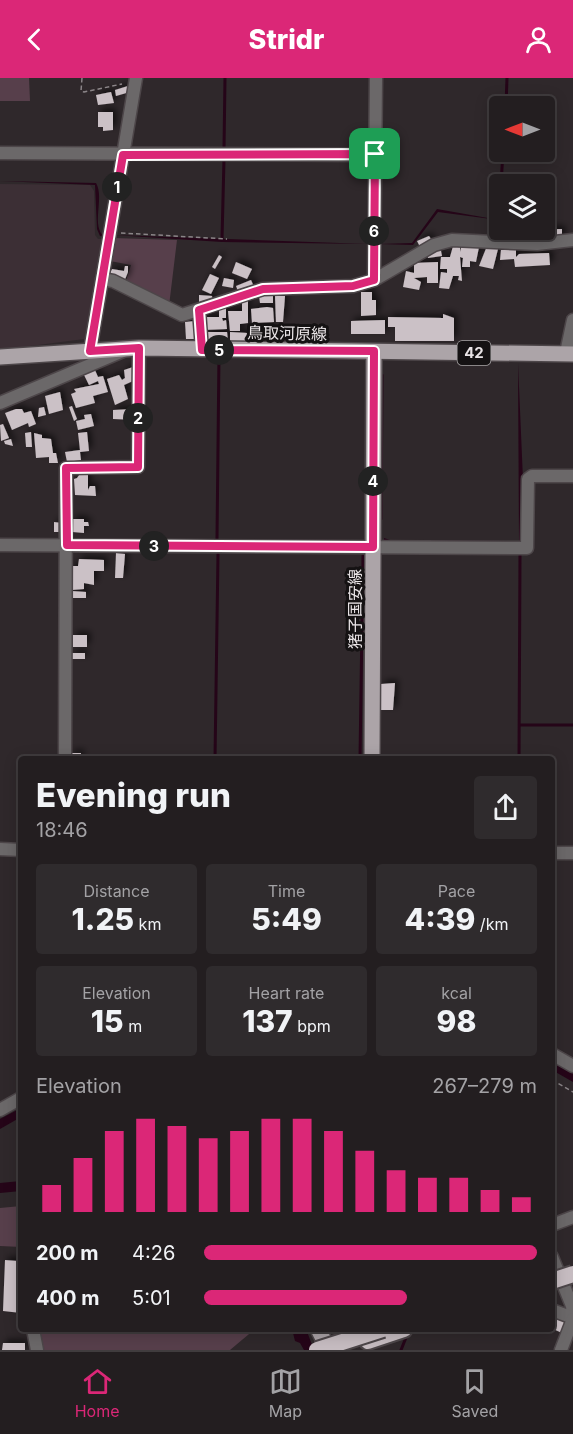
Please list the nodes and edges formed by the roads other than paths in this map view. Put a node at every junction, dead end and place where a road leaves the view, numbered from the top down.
1 (376, 78) edge
2 (136, 79) edge
3 (0, 153) edge
4 (375, 154) junction
5 (123, 155) junction
6 (573, 240) edge
7 (102, 279) junction
8 (374, 280) junction
9 (199, 310) junction
10 (573, 320) edge
11 (134, 348) junction
12 (202, 350) junction
13 (90, 351) junction
14 (374, 351) junction
15 (570, 353) edge
16 (0, 357) edge
17 (0, 403) edge
18 (573, 476) edge
19 (0, 545) edge
20 (67, 545) junction
21 (373, 547) junction
22 (65, 756) edge
23 (372, 756) edge
24 (0, 849) edge
25 (18, 850) edge
26 (555, 853) edge
27 (573, 853) edge
28 (555, 1056) edge
29 (573, 1066) edge
30 (18, 1100) edge
31 (0, 1110) edge
32 (573, 1217) edge
33 (555, 1224) edge
34 (555, 1265) edge
35 (573, 1268) edge
36 (555, 1273) edge
37 (573, 1274) edge
38 (555, 1280) edge
39 (555, 1311) edge
40 (573, 1313) edge
41 (34, 1332) edge
42 (319, 1332) edge
43 (373, 1332) edge
44 (395, 1332) edge
45 (37, 1350) edge
46 (317, 1350) edge
47 (328, 1350) edge
48 (340, 1350) edge
49 (561, 1350) edge

1 - 4 street
2 - 5 street
3 - 5 street
4 - 5 street
4 - 8 street
5 - 7 street
6 - 8 street
7 - 9 street
7 - 13 street
8 - 9 street
9 - 12 street
10 - 15 street
11 - 12 main road, 鳥取河原線 / 42
11 - 13 main road, 鳥取河原線 / 42
11 - 17 street
11 - 20 street
12 - 14 main road, 鳥取河原線 / 42
13 - 16 main road, 鳥取河原線 / 42
14 - 15 main road, 鳥取河原線 / 42
14 - 21 main road, 猪子国安線
18 - 21 street
19 - 20 street
20 - 21 street
20 - 22 street
21 - 23 main road, 猪子国安線
24 - 25 street
26 - 27 street
28 - 29 street
30 - 31 street
32 - 33 street
34 - 40 street
35 - 36 highway
37 - 38 highway, bridge
39 - 40 street
40 - 49 street
41 - 45 street
42 - 47 main road
43 - 46 highway, bridge
44 - 48 highway

